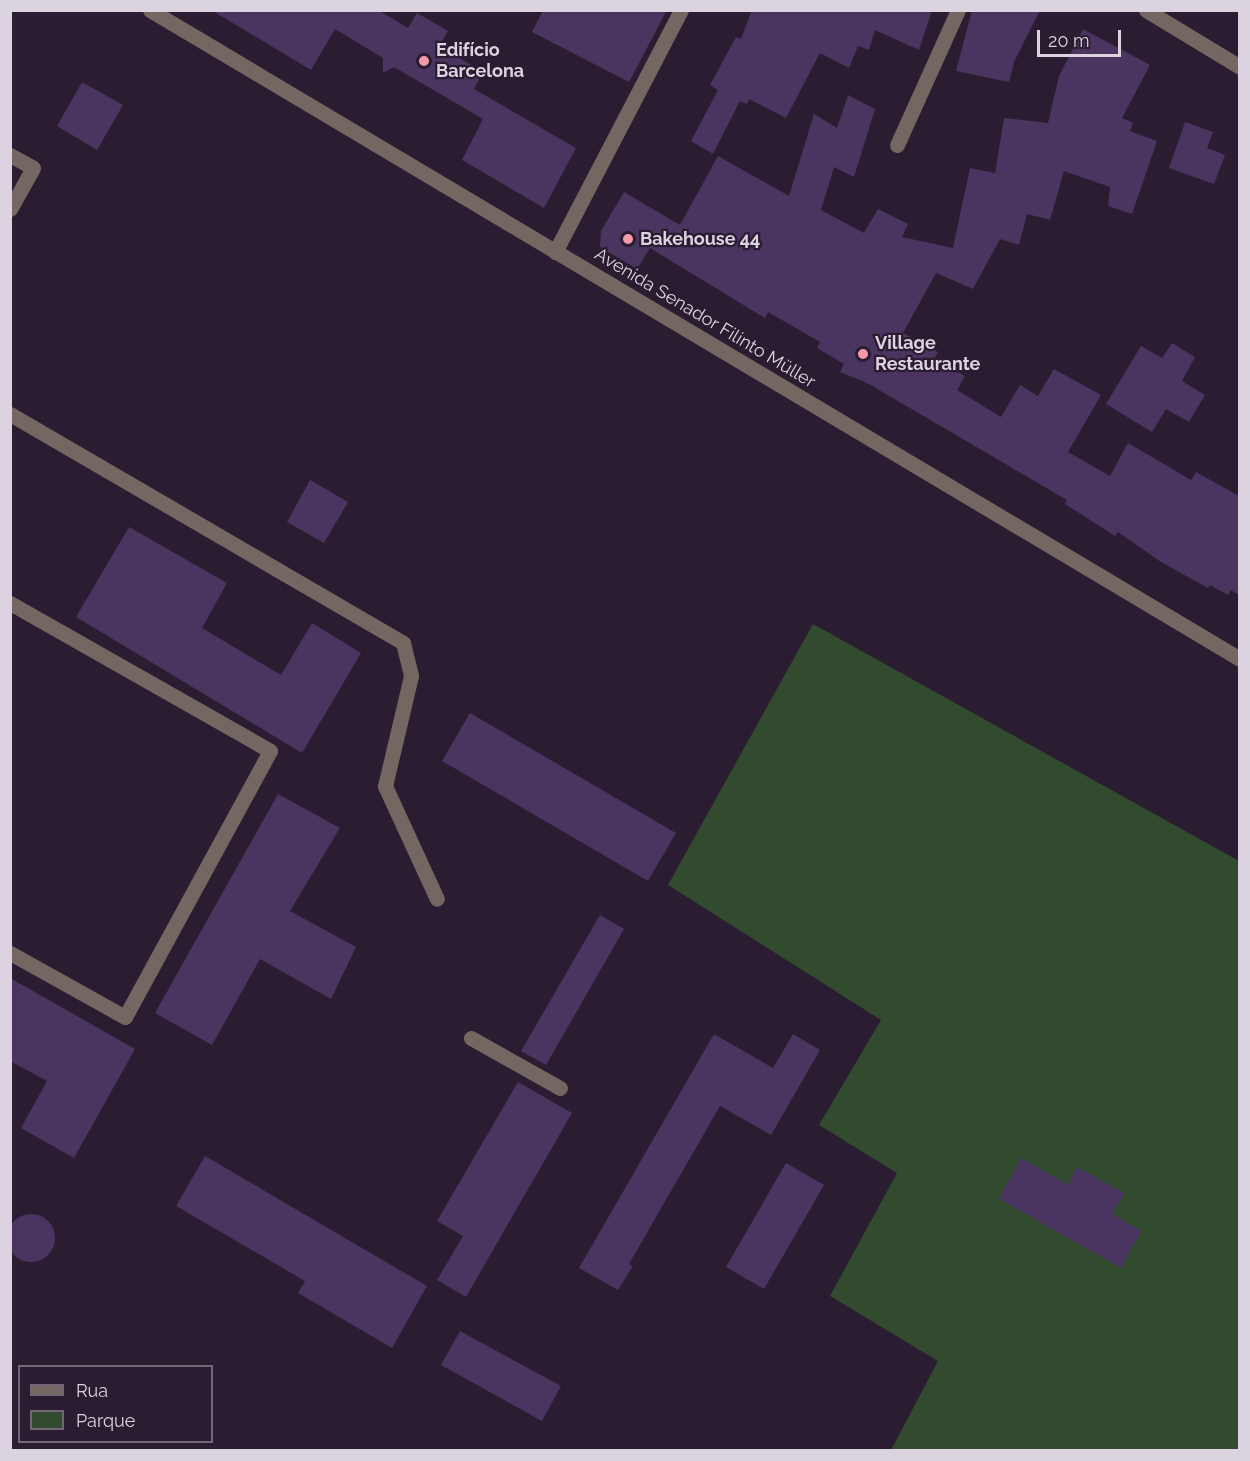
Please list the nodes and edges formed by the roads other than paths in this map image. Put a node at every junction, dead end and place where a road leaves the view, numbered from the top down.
1 (150, 10) edge
2 (681, 10) edge
3 (958, 10) edge
4 (1146, 10) edge
5 (1239, 67) edge
6 (897, 145) dead end
7 (10, 155) edge
8 (10, 209) edge
9 (555, 252) junction
10 (10, 414) edge
11 (10, 603) edge
12 (1239, 659) edge
13 (437, 899) dead end
14 (10, 953) edge
15 (471, 1038) dead end
16 (560, 1088) dead end

1 - 9 street, Avenida Senador Filinto Müller
2 - 9 street
3 - 6 street
4 - 5 street
7 - 8 street
9 - 12 street, Avenida Senador Filinto Müller
10 - 13 street
11 - 14 street
15 - 16 street

